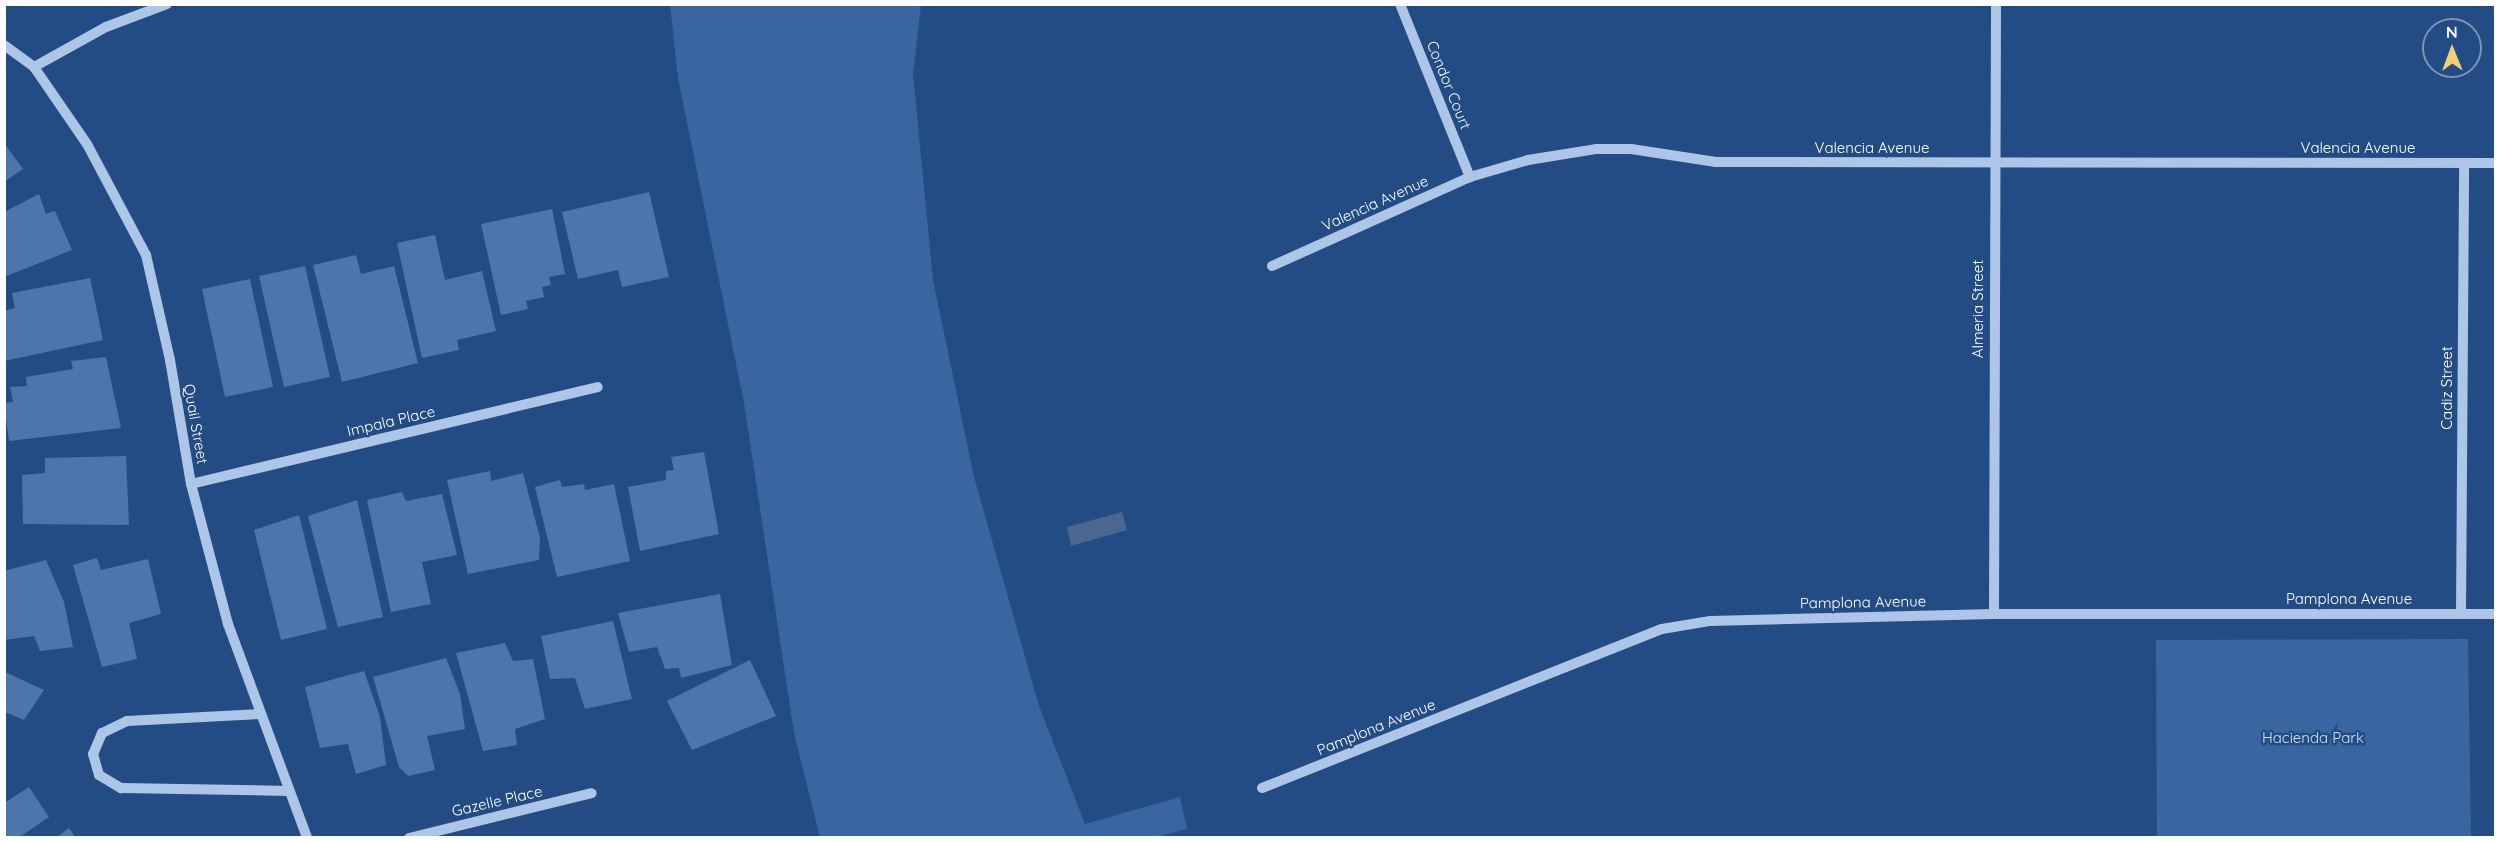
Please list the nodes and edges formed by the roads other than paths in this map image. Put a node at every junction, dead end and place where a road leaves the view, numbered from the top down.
1 (166, 4) edge
2 (1400, 4) edge
3 (1996, 4) edge
4 (4, 45) edge
5 (34, 67) junction
6 (1994, 162) junction
7 (2464, 163) junction
8 (2496, 163) edge
9 (1470, 177) junction
10 (1272, 266) dead end
11 (598, 387) dead end
12 (191, 484) junction
13 (2461, 613) junction
14 (1994, 614) junction
15 (2496, 614) edge
16 (260, 714) junction
17 (1262, 788) dead end
18 (289, 791) junction
19 (592, 794) dead end
20 (308, 837) edge
21 (409, 837) edge

1 - 5 street
2 - 9 street, Condor Court
3 - 6 street, Almeria Street
4 - 5 street, Quail Street
5 - 12 street, Quail Street
6 - 7 street, Valencia Avenue
6 - 9 street, Valencia Avenue
6 - 14 street, Almeria Street
7 - 8 street, Valencia Avenue
7 - 13 street, Cadiz Street
9 - 10 street, Valencia Avenue
11 - 12 street, Impala Place
12 - 16 street, Quail Street
13 - 14 street, Pamplona Avenue
13 - 15 street, Pamplona Avenue
14 - 17 street, Pamplona Avenue
16 - 18 street, Quail Street
16 - 18 street
18 - 20 street, Quail Street
19 - 21 street, Gazelle Place

